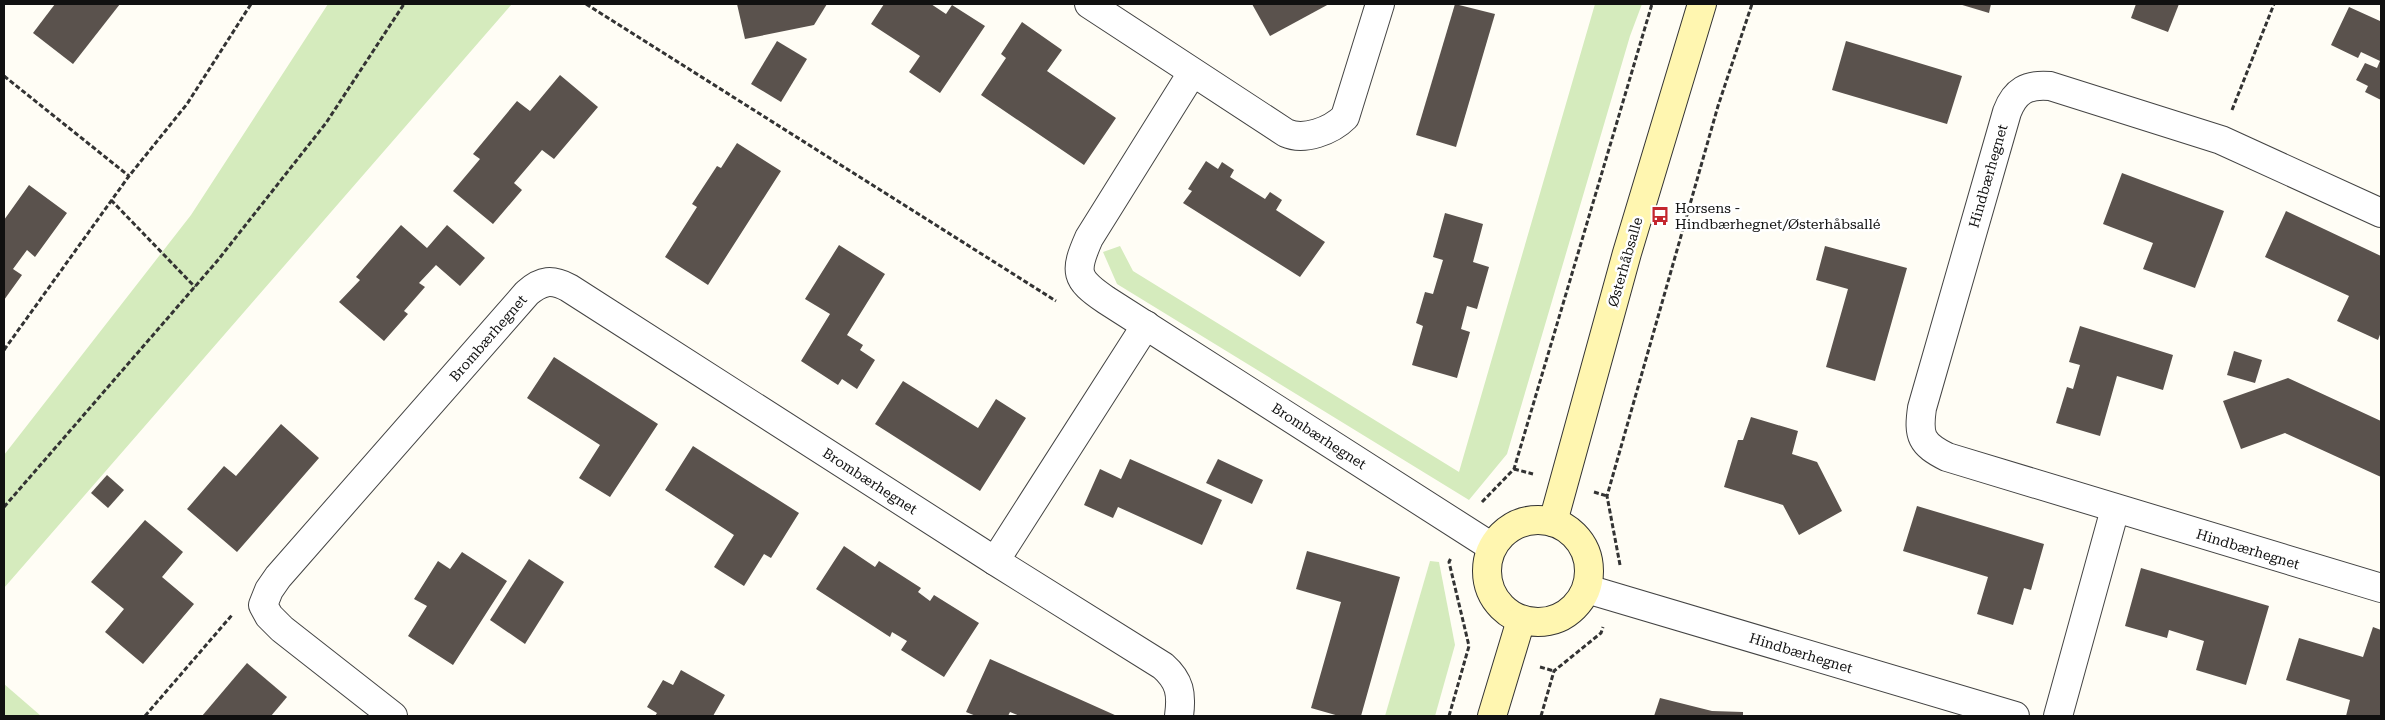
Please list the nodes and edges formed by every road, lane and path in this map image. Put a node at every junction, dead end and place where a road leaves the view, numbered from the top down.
1 (250, 4) edge
2 (404, 4) edge
3 (586, 4) edge
4 (1089, 4) edge
5 (1380, 4) edge
6 (1652, 4) edge
7 (1702, 4) edge
8 (1752, 4) edge
9 (2274, 4) edge
10 (1192, 73) junction
11 (4, 76) edge
12 (2221, 140) junction
13 (128, 176) junction
14 (111, 200) junction
15 (2381, 213) edge
16 (195, 287) junction
17 (1064, 306) dead end
18 (1146, 325) junction
19 (4, 350) edge
20 (4, 507) edge
21 (2115, 509) junction
22 (1553, 522) junction
23 (1466, 530) junction
24 (1492, 547) junction
25 (1445, 555) dead end
26 (994, 561) junction
27 (1449, 562) junction
28 (2381, 588) edge
29 (1587, 589) junction
30 (1612, 597) junction
31 (263, 605) junction
32 (1521, 620) junction
33 (145, 716) edge
34 (393, 716) edge
35 (1179, 716) edge
36 (1449, 716) edge
37 (1492, 716) edge
38 (1541, 716) edge
39 (2015, 716) edge
40 (2058, 716) edge

1 - 13 path
2 - 16 path
3 - 17 path
4 - 10 street
5 - 10 street
6 - 23 path
7 - 22 street, Østerhåbsalle
8 - 30 path
9 - 12 path
10 - 18 street, Brombærhegnet
11 - 13 path
12 - 15 street, Hindbærhegnet
12 - 21 street, Hindbærhegnet
13 - 14 path
14 - 16 path
14 - 19 path
16 - 20 path
18 - 23 street, Brombærhegnet
18 - 26 street
21 - 28 street, Hindbærhegnet
21 - 40 street
22 - 24 street
22 - 29 street
23 - 24 street, Brombærhegnet
23 - 27 path
24 - 32 street
25 - 27 path
26 - 31 street, Brombærhegnet
26 - 35 street, Brombærhegnet
27 - 36 path
29 - 30 street, Hindbærhegnet
29 - 32 street
30 - 38 path
30 - 39 street, Hindbærhegnet
31 - 33 path
31 - 34 street
32 - 37 street

